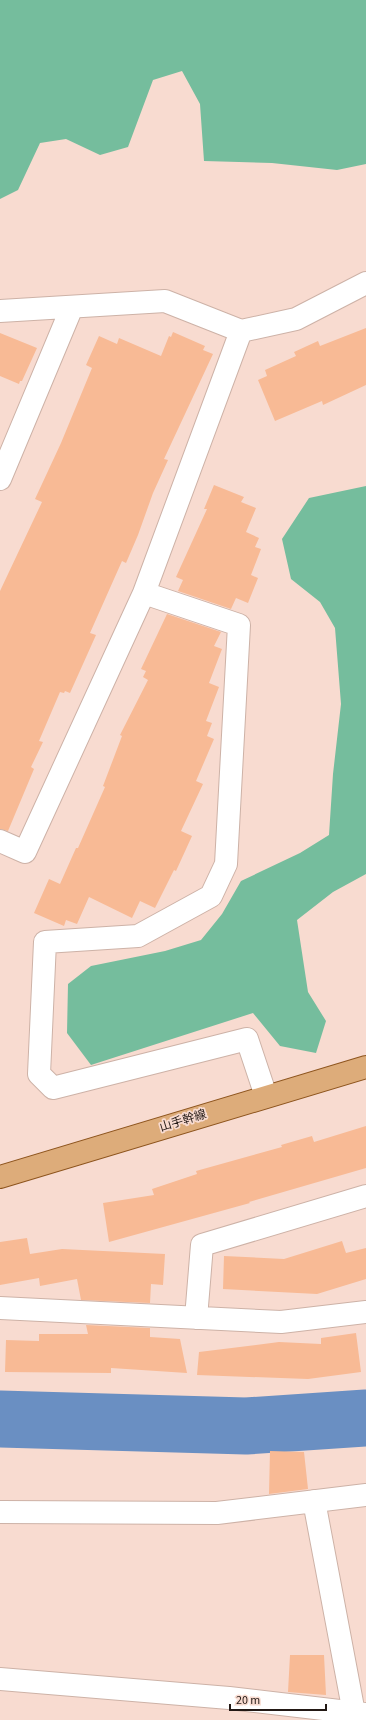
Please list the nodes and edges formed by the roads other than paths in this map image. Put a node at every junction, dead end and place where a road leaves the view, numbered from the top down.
1 (366, 283) edge
2 (72, 307) junction
3 (0, 311) edge
4 (241, 331) junction
5 (0, 479) edge
6 (144, 593) junction
7 (0, 841) edge
8 (366, 1067) edge
9 (266, 1096) junction
10 (0, 1176) edge
11 (366, 1196) edge
12 (0, 1308) edge
13 (366, 1312) edge
14 (196, 1318) junction
15 (366, 1495) edge
16 (314, 1501) junction
17 (0, 1512) edge
18 (0, 1679) edge
19 (360, 1714) edge

1 - 4 street
2 - 3 street
2 - 4 street
2 - 5 street
4 - 6 street
6 - 7 street
6 - 9 street
8 - 9 main road, 山手幹線
9 - 10 main road, 山手幹線
11 - 14 street
12 - 14 street
13 - 14 street
15 - 16 street
16 - 17 street
16 - 19 street
18 - 19 street

